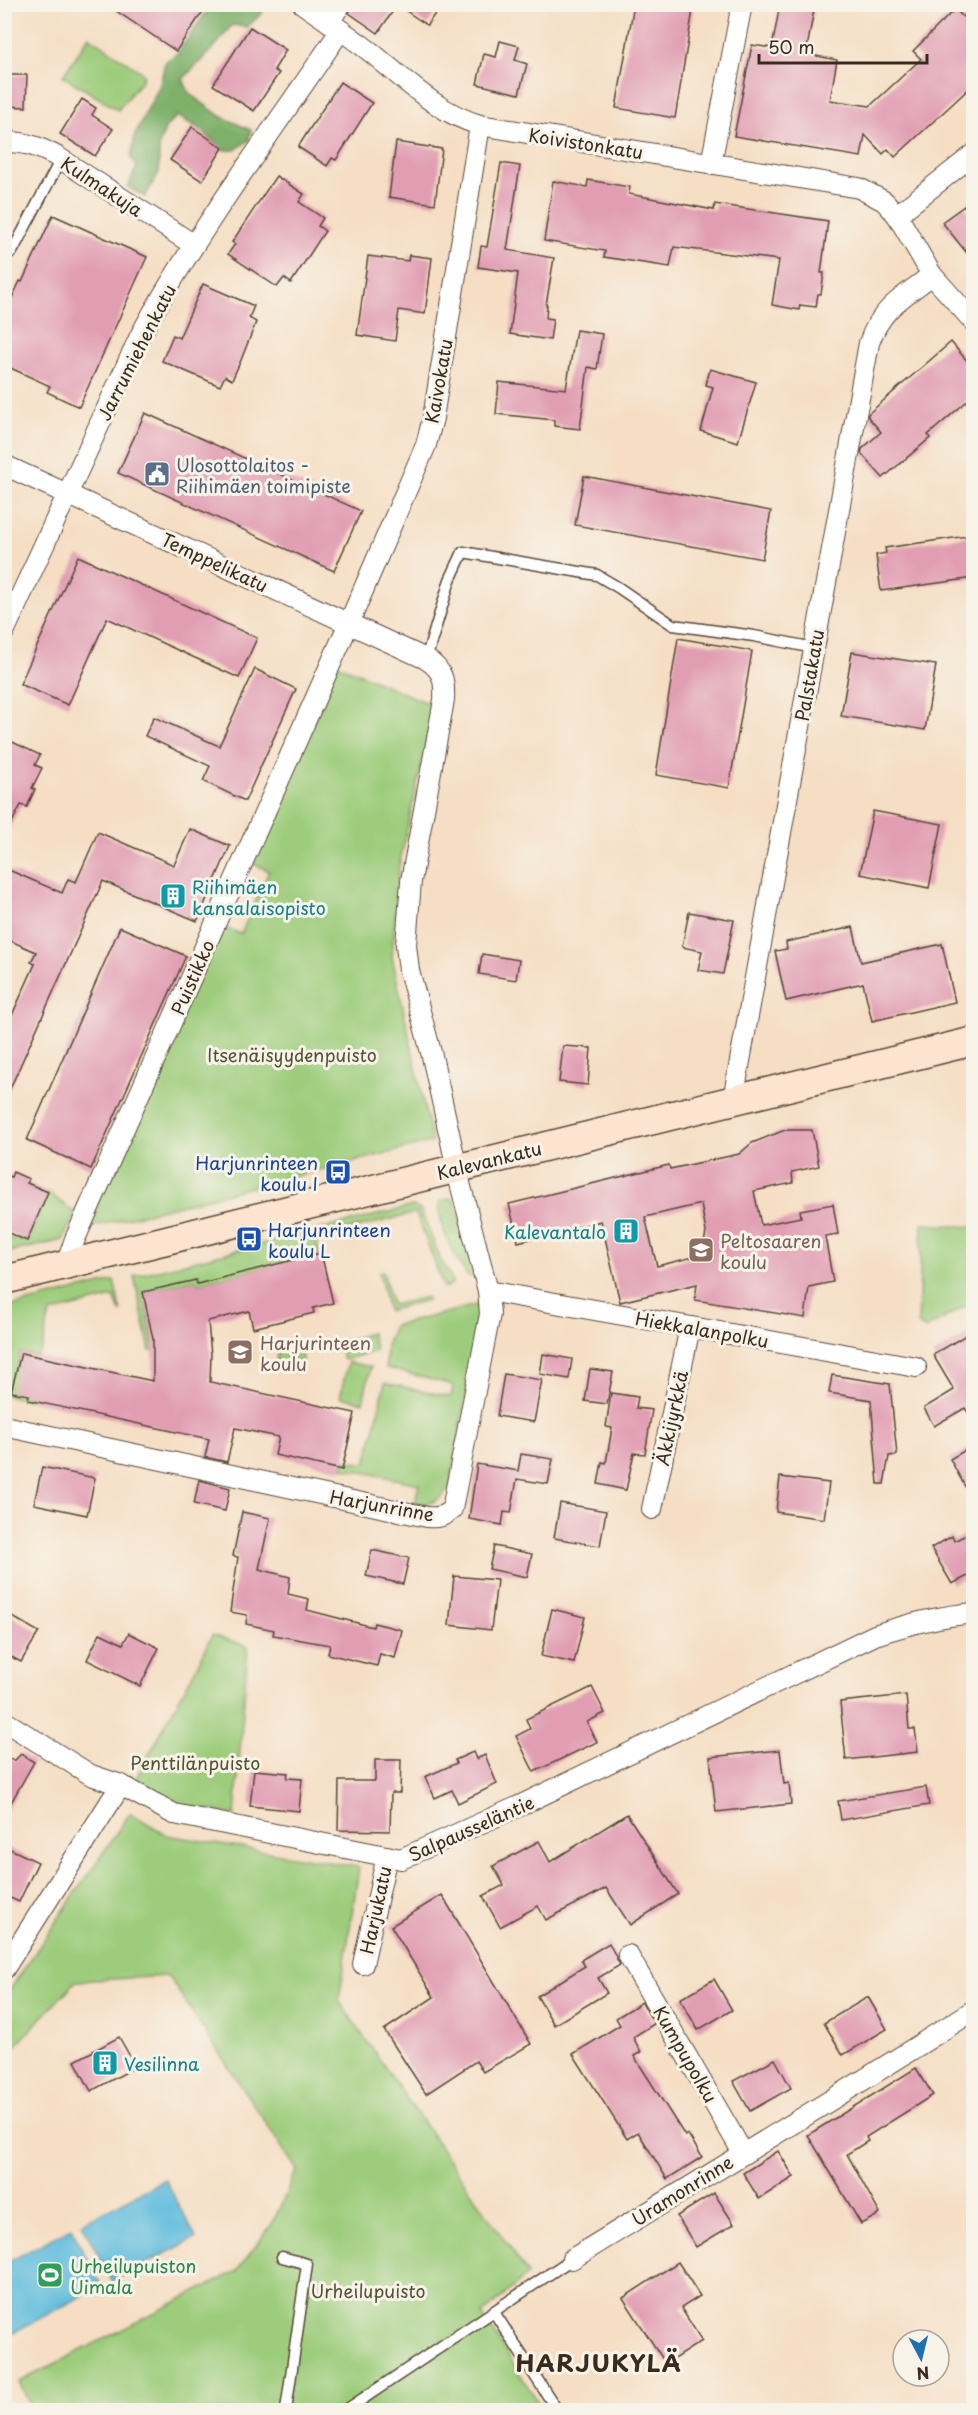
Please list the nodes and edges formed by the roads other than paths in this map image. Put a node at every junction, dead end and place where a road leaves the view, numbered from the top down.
1 (303, 4) edge
2 (341, 4) edge
3 (742, 4) edge
4 (335, 27) junction
5 (480, 125) junction
6 (4, 142) edge
7 (974, 154) edge
8 (61, 159) junction
9 (711, 164) junction
10 (897, 215) junction
11 (194, 245) junction
12 (4, 249) edge
13 (932, 275) junction
14 (974, 322) edge
15 (4, 465) edge
16 (68, 494) junction
17 (349, 624) junction
18 (4, 632) edge
19 (814, 648) junction
20 (426, 659) junction
21 (974, 1041) edge
22 (733, 1100) junction
23 (457, 1168) junction
24 (66, 1265) junction
25 (4, 1280) edge
26 (488, 1291) junction
27 (690, 1327) junction
28 (916, 1367) dead end
29 (4, 1426) edge
30 (652, 1509) dead end
31 (974, 1613) edge
32 (4, 1720) edge
33 (121, 1785) junction
34 (387, 1856) junction
35 (628, 1955) dead end
36 (363, 1964) dead end
37 (4, 1969) edge
38 (974, 2010) edge
39 (743, 2153) junction
40 (282, 2257) dead end
41 (572, 2259) joint
42 (494, 2312) junction
43 (286, 2410) edge
44 (346, 2410) edge
45 (557, 2410) edge

1 - 4 street, Koivistonkatu
2 - 4 street, Jarrumiehenkatu
3 - 9 street
4 - 5 street, Koivistonkatu
4 - 11 street, Jarrumiehenkatu
5 - 9 street, Koivistonkatu
5 - 17 street, Kaivokatu
6 - 8 street, Kulmakuja
7 - 10 street
8 - 11 street, Kulmakuja
8 - 12 lane
9 - 10 street, Koivistonkatu
10 - 13 street, Koivistonkatu
11 - 16 street, Jarrumiehenkatu
13 - 14 street, Koivistonkatu
13 - 19 street, Palstakatu
15 - 16 street, Temppelikatu
16 - 17 street, Temppelikatu
16 - 18 street, Jarrumiehenkatu
17 - 20 street, Temppelikatu
17 - 24 street, Puistikko
19 - 20 lane
19 - 22 street, Palstakatu
20 - 23 street
21 - 22 street, Kalevankatu
22 - 23 street, Kalevankatu
23 - 24 street, Kalevankatu
23 - 26 street, Harjunrinne
24 - 25 street, Kalevankatu
26 - 27 street, Hiekkalanpolku
26 - 29 street, Harjunrinne
27 - 28 street, Hiekkalanpolku
27 - 30 street, Äkkijyrkkä
31 - 34 street, Salpausseläntie
32 - 33 street, Salpausseläntie
33 - 34 street, Salpausseläntie
33 - 37 street
34 - 36 street, Harjukatu
35 - 39 street, Kumpupolku
38 - 39 street, Uramonrinne
39 - 41 street, Uramonrinne
40 - 43 lane
41 - 42 lane, Uramonrinne
42 - 44 lane, Uramonrinne
42 - 45 lane

